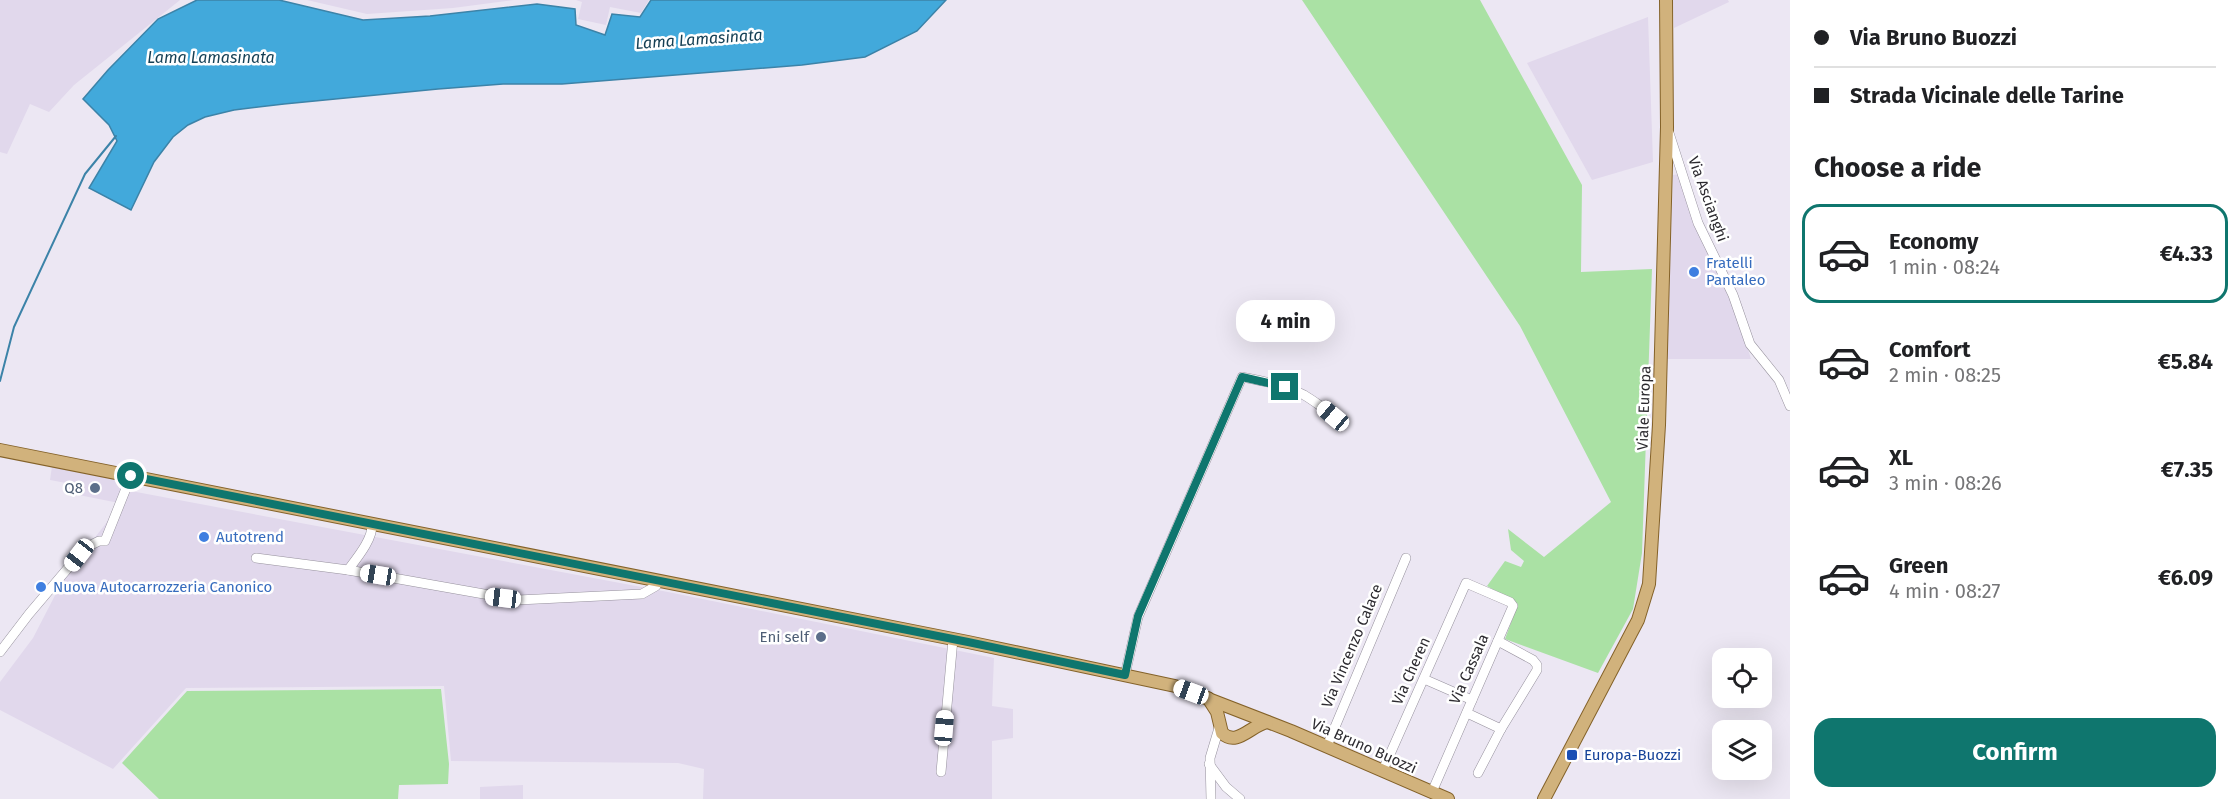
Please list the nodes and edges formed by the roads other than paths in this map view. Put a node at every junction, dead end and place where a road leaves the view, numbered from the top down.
1 (1666, 0) edge
2 (1667, 127) junction
3 (1790, 405) edge
4 (1344, 420) dead end
5 (0, 450) edge
6 (131, 476) junction
7 (372, 524) junction
8 (256, 558) dead end
9 (1406, 558) dead end
10 (348, 570) junction
11 (658, 581) junction
12 (1466, 583) joint
13 (953, 639) junction
14 (1498, 642) junction
15 (0, 652) edge
16 (1125, 675) junction
17 (1424, 679) junction
18 (1207, 698) junction
19 (1472, 700) junction
20 (1239, 711) junction
21 (1467, 713) junction
22 (1267, 722) junction
23 (1219, 724) junction
24 (1501, 729) junction
25 (1246, 731) junction
26 (1230, 738) junction
27 (1327, 746) junction
28 (1212, 752) junction
29 (1209, 764) junction
30 (1383, 770) junction
31 (941, 772) dead end
32 (1478, 773) dead end
33 (1226, 787) junction
34 (1209, 789) junction
35 (1432, 792) junction
36 (1543, 797) edge
37 (1210, 799) edge
38 (1240, 799) edge
39 (1448, 799) edge

1 - 2 main road, Viale Europa
2 - 3 street, Via Ascianghi
2 - 36 main road, Viale Europa
4 - 16 street
5 - 6 main road
6 - 7 main road
6 - 15 street
7 - 10 street
7 - 11 main road
8 - 10 street
9 - 27 street, Via Vincenzo Calace
10 - 11 street
11 - 13 main road
12 - 14 street, Via Cassala
12 - 17 street, Via Cheren
13 - 16 main road
13 - 31 street
14 - 19 street, Via Cassala
14 - 24 street
16 - 18 main road
17 - 19 street
17 - 30 street, Via Cheren
18 - 20 main road, Via Bruno Buozzi
18 - 23 main road
19 - 21 street, Via Cassala
20 - 22 main road, Via Bruno Buozzi
20 - 23 main road
20 - 25 main road
21 - 24 street
21 - 35 street, Via Cassala
22 - 25 main road
22 - 27 main road, Via Bruno Buozzi
23 - 26 main road
23 - 28 street
24 - 32 street
25 - 26 main road
26 - 28 street
27 - 30 main road, Via Bruno Buozzi
28 - 29 street
29 - 33 street
29 - 34 street
30 - 35 main road, Via Bruno Buozzi
33 - 34 street
33 - 38 street
34 - 37 street
35 - 39 main road, Via Bruno Buozzi

